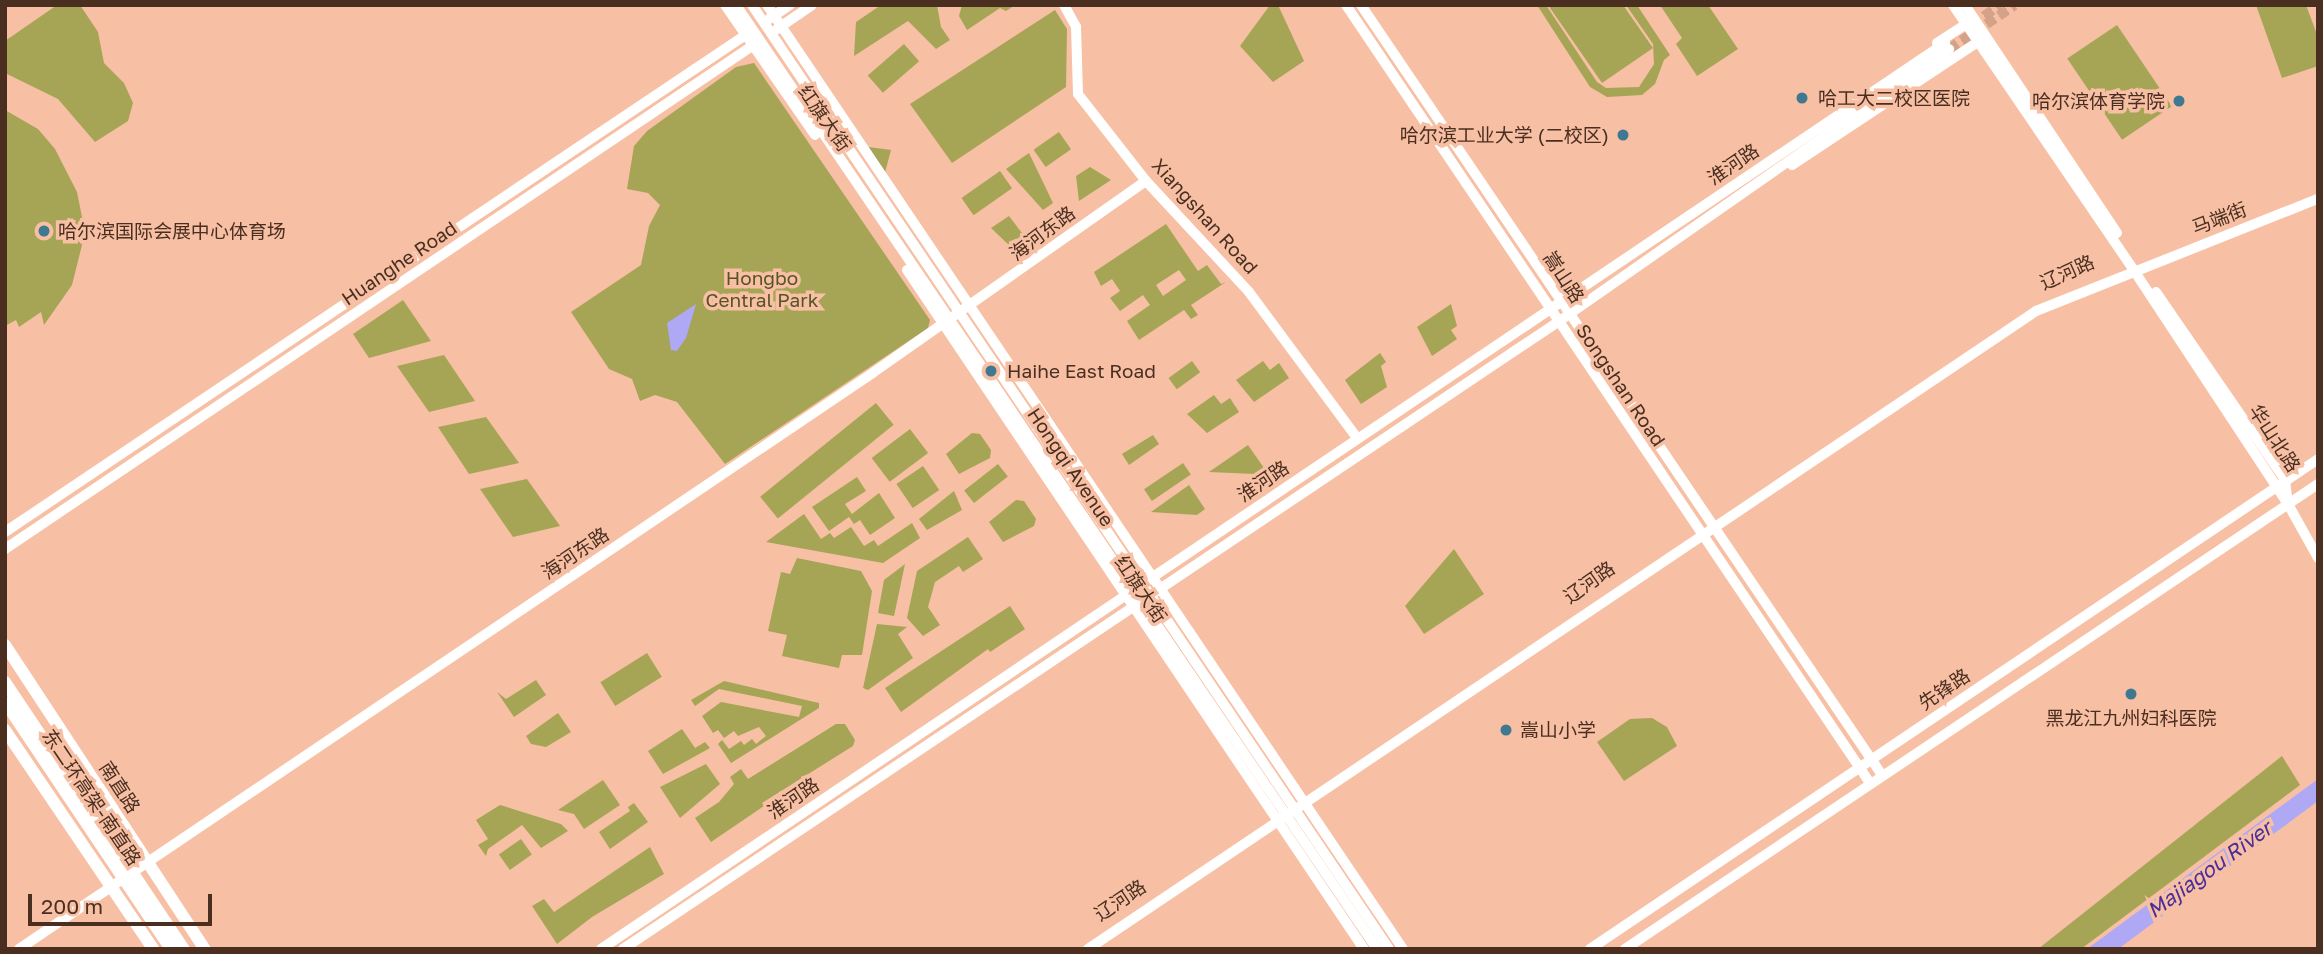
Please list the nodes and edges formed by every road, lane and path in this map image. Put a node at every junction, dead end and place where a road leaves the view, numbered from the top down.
1 (725, 5) edge
2 (736, 5) edge
3 (752, 5) edge
4 (767, 5) edge
5 (790, 5) edge
6 (812, 5) edge
7 (1064, 5) edge
8 (1346, 5) edge
9 (1361, 5) edge
10 (1953, 5) edge
11 (1965, 5) edge
12 (774, 16) junction
13 (764, 23) junction
14 (781, 26) junction
15 (1971, 26) junction
16 (749, 32) junction
17 (771, 34) junction
18 (1978, 42) junction
19 (757, 43) junction
20 (1146, 181) junction
21 (2318, 199) edge
22 (1693, 212) junction
23 (1699, 222) junction
24 (2134, 267) junction
25 (1559, 301) junction
26 (970, 305) junction
27 (1549, 308) junction
28 (1569, 315) junction
29 (950, 319) junction
30 (1558, 322) junction
31 (1357, 439) junction
32 (2318, 459) edge
33 (2284, 480) junction
34 (2318, 484) edge
35 (2274, 487) junction
36 (2288, 504) junction
37 (1709, 524) junction
38 (5, 532) edge
39 (1698, 532) junction
40 (5, 549) edge
41 (2318, 558) edge
42 (1138, 586) junction
43 (1146, 597) junction
44 (5, 645) edge
45 (5, 682) edge
46 (5, 702) edge
47 (5, 730) edge
48 (1871, 759) junction
49 (1858, 765) junction
50 (1882, 775) junction
51 (1870, 783) junction
52 (1289, 809) junction
53 (147, 864) junction
54 (112, 888) junction
55 (19, 949) edge
56 (153, 949) edge
57 (171, 949) edge
58 (184, 949) edge
59 (205, 949) edge
60 (601, 949) edge
61 (623, 949) edge
62 (1080, 949) edge
63 (1088, 949) edge
64 (1364, 949) edge
65 (1377, 949) edge
66 (1389, 949) edge
67 (1403, 949) edge
68 (1591, 949) edge
69 (1625, 949) edge

1 - 16 main road, 红旗大街
2 - 16 main road
3 - 13 main road, Hongqi Avenue
4 - 12 main road, 红旗大街
5 - 12 main road, Huanghe Road
6 - 14 main road, Huanghe Road
7 - 20 main road, Xiangshan Road
8 - 27 main road, Songshan Road
9 - 25 main road, 嵩山路
10 - 15 main road
11 - 15 main road
12 - 13 main road, Huanghe Road
12 - 14 main road, 红旗大街
13 - 16 main road, Huanghe Road
13 - 17 main road, Hongqi Avenue
14 - 17 main road, Huanghe Road
14 - 26 main road, 红旗大街
15 - 18 main road, 华山北路
15 - 22 main road
15 - 24 main road, 华山北路
16 - 19 main road, 红旗大街
16 - 38 main road, Huanghe Road
17 - 19 main road, Huanghe Road
17 - 29 main road, Hongqi Avenue
18 - 23 main road
18 - 24 main road, 华山北路
19 - 29 main road, 红旗大街
19 - 40 main road, Huanghe Road
20 - 26 main road, 海河东路
20 - 31 main road, Xiangshan Road
21 - 24 main road, 马端街
22 - 23 main road, 淮河路
22 - 25 main road, 淮河路
23 - 28 main road, 淮河路
24 - 33 main road, 华山北路
24 - 35 main road, 华山北路
24 - 37 main road, 辽河路
25 - 27 main road, 淮河路
25 - 28 main road, 嵩山路
26 - 29 main road, 海河东路
26 - 42 main road, 红旗大街
27 - 30 main road, Songshan Road
27 - 31 main road, 淮河路
28 - 30 main road, 淮河路
28 - 37 main road, 嵩山路
29 - 42 main road, Hongqi Avenue
29 - 53 main road, 海河东路
30 - 39 main road, Songshan Road
30 - 43 main road, 淮河路
31 - 42 main road, 淮河路
32 - 33 main road, 先锋路
33 - 35 main road, 先锋路
33 - 36 main road, 华山北路
34 - 36 main road, 先锋路
35 - 36 main road, 华山北路
35 - 48 main road, 先锋路
36 - 41 main road
36 - 50 main road, 先锋路
37 - 39 main road, 辽河路
37 - 48 main road, 嵩山路
39 - 49 main road, Songshan Road
39 - 52 main road, 辽河路
42 - 43 main road, Hongqi Avenue
42 - 43 main road, 红旗大街
42 - 60 main road, 淮河路
43 - 52 main road, Hongqi Avenue
43 - 52 main road, 红旗大街
43 - 61 main road, 淮河路
44 - 53 highway, 南直路
45 - 58 highway, 东二环高架-南直路
46 - 57 highway, 东二环高架-南直路
47 - 54 highway
48 - 49 main road, 先锋路
48 - 50 main road, 嵩山路
49 - 51 main road, Songshan Road
49 - 68 main road, 先锋路
50 - 51 main road, 先锋路
51 - 69 main road, 先锋路
52 - 62 main road, 辽河路
52 - 63 main road, 辽河路
52 - 64 main road, 红旗大街
52 - 65 main road, Hongqi Avenue
52 - 66 main road, Hongqi Avenue
52 - 67 main road, 红旗大街
53 - 54 main road, 海河东路
53 - 59 highway, 南直路
54 - 55 main road, 海河东路
54 - 56 highway

